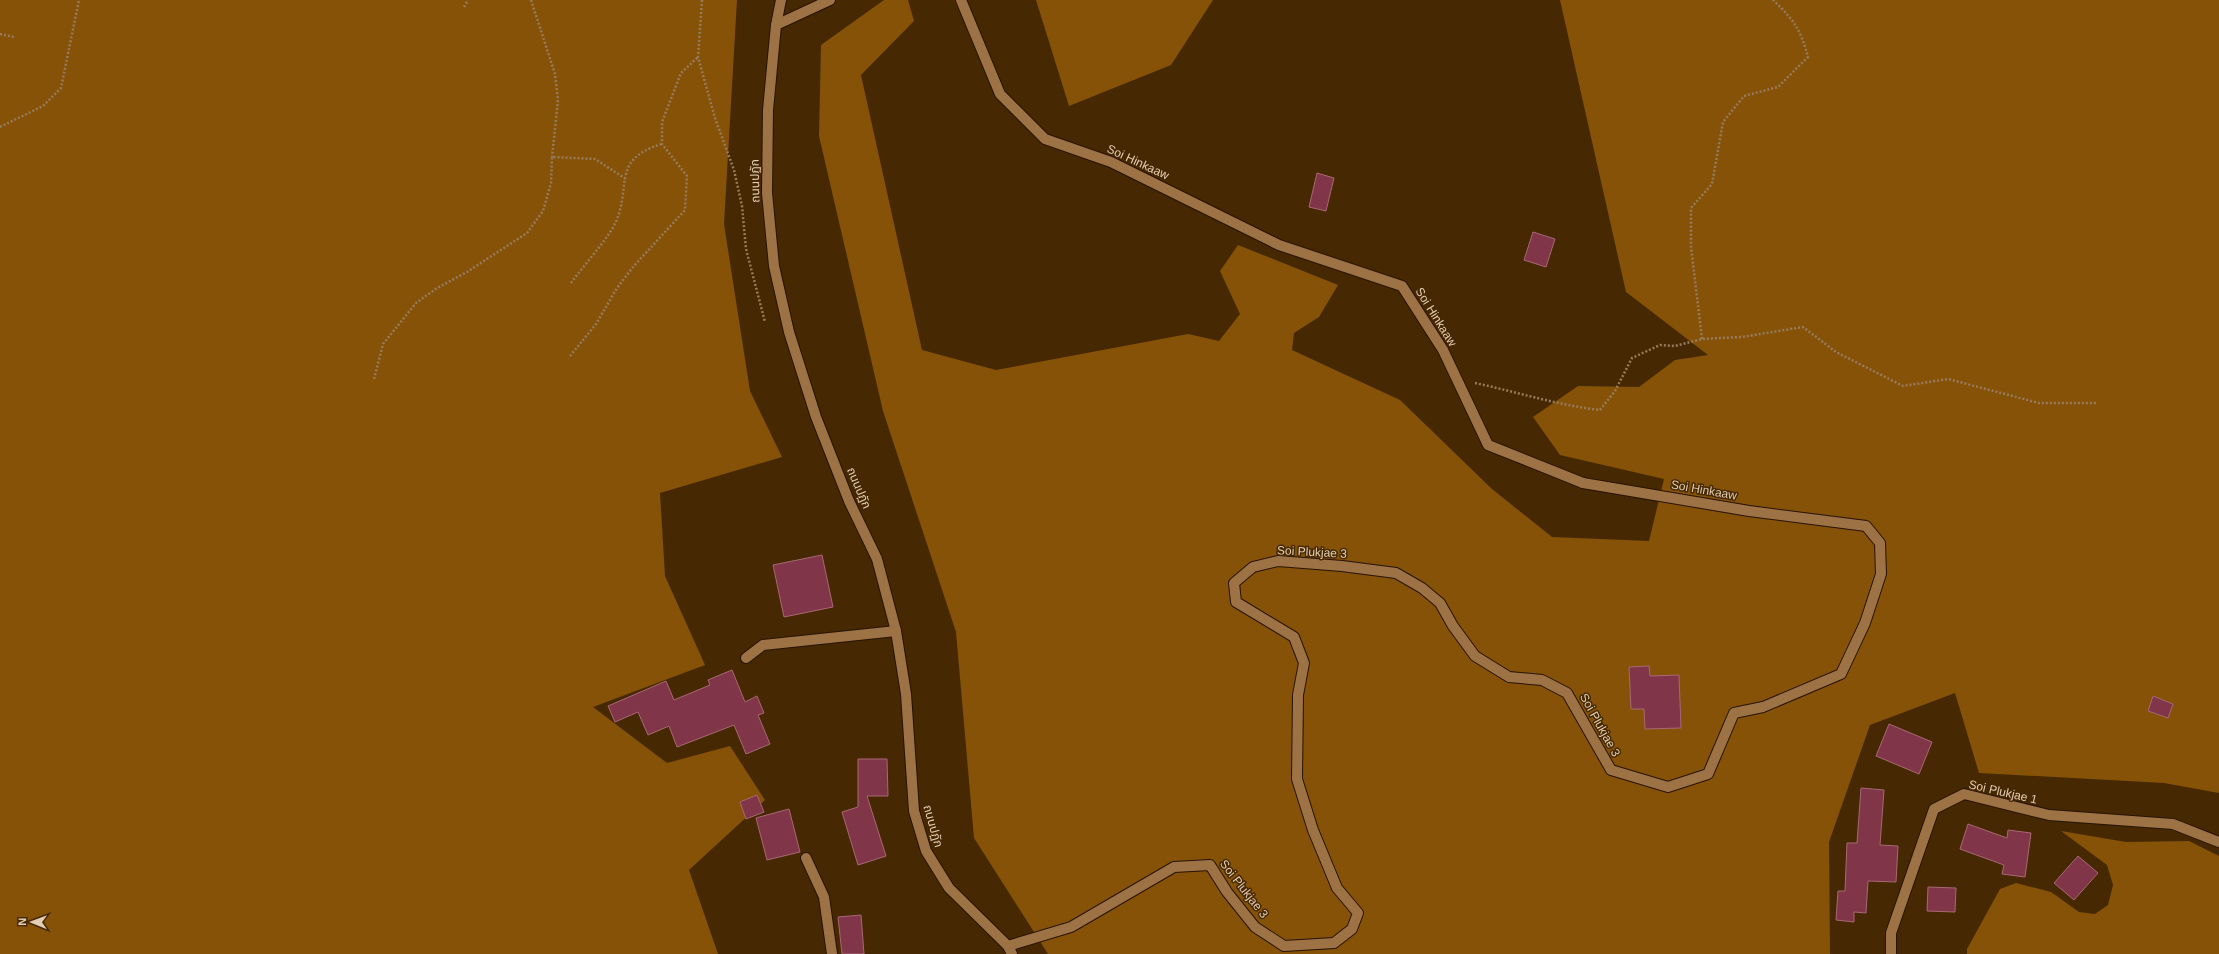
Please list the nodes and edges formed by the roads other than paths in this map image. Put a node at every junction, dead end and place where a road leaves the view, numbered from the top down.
1 (781, 0) edge
2 (830, 0) edge
3 (961, 0) edge
4 (776, 25) junction
5 (1880, 543) joint
6 (896, 631) junction
7 (746, 658) dead end
8 (2219, 842) edge
9 (806, 858) dead end
10 (1010, 950) edge
11 (832, 954) edge
12 (1891, 954) edge

1 - 4 street, ถนนปฏัก
2 - 4 street
3 - 5 street, Soi Hinkaaw
4 - 6 street, ถนนปฏัก
5 - 10 street, Soi Plukjae 3
6 - 7 street
6 - 10 street, ถนนปฏัก
8 - 12 street, Soi Plukjae 1
9 - 11 street

